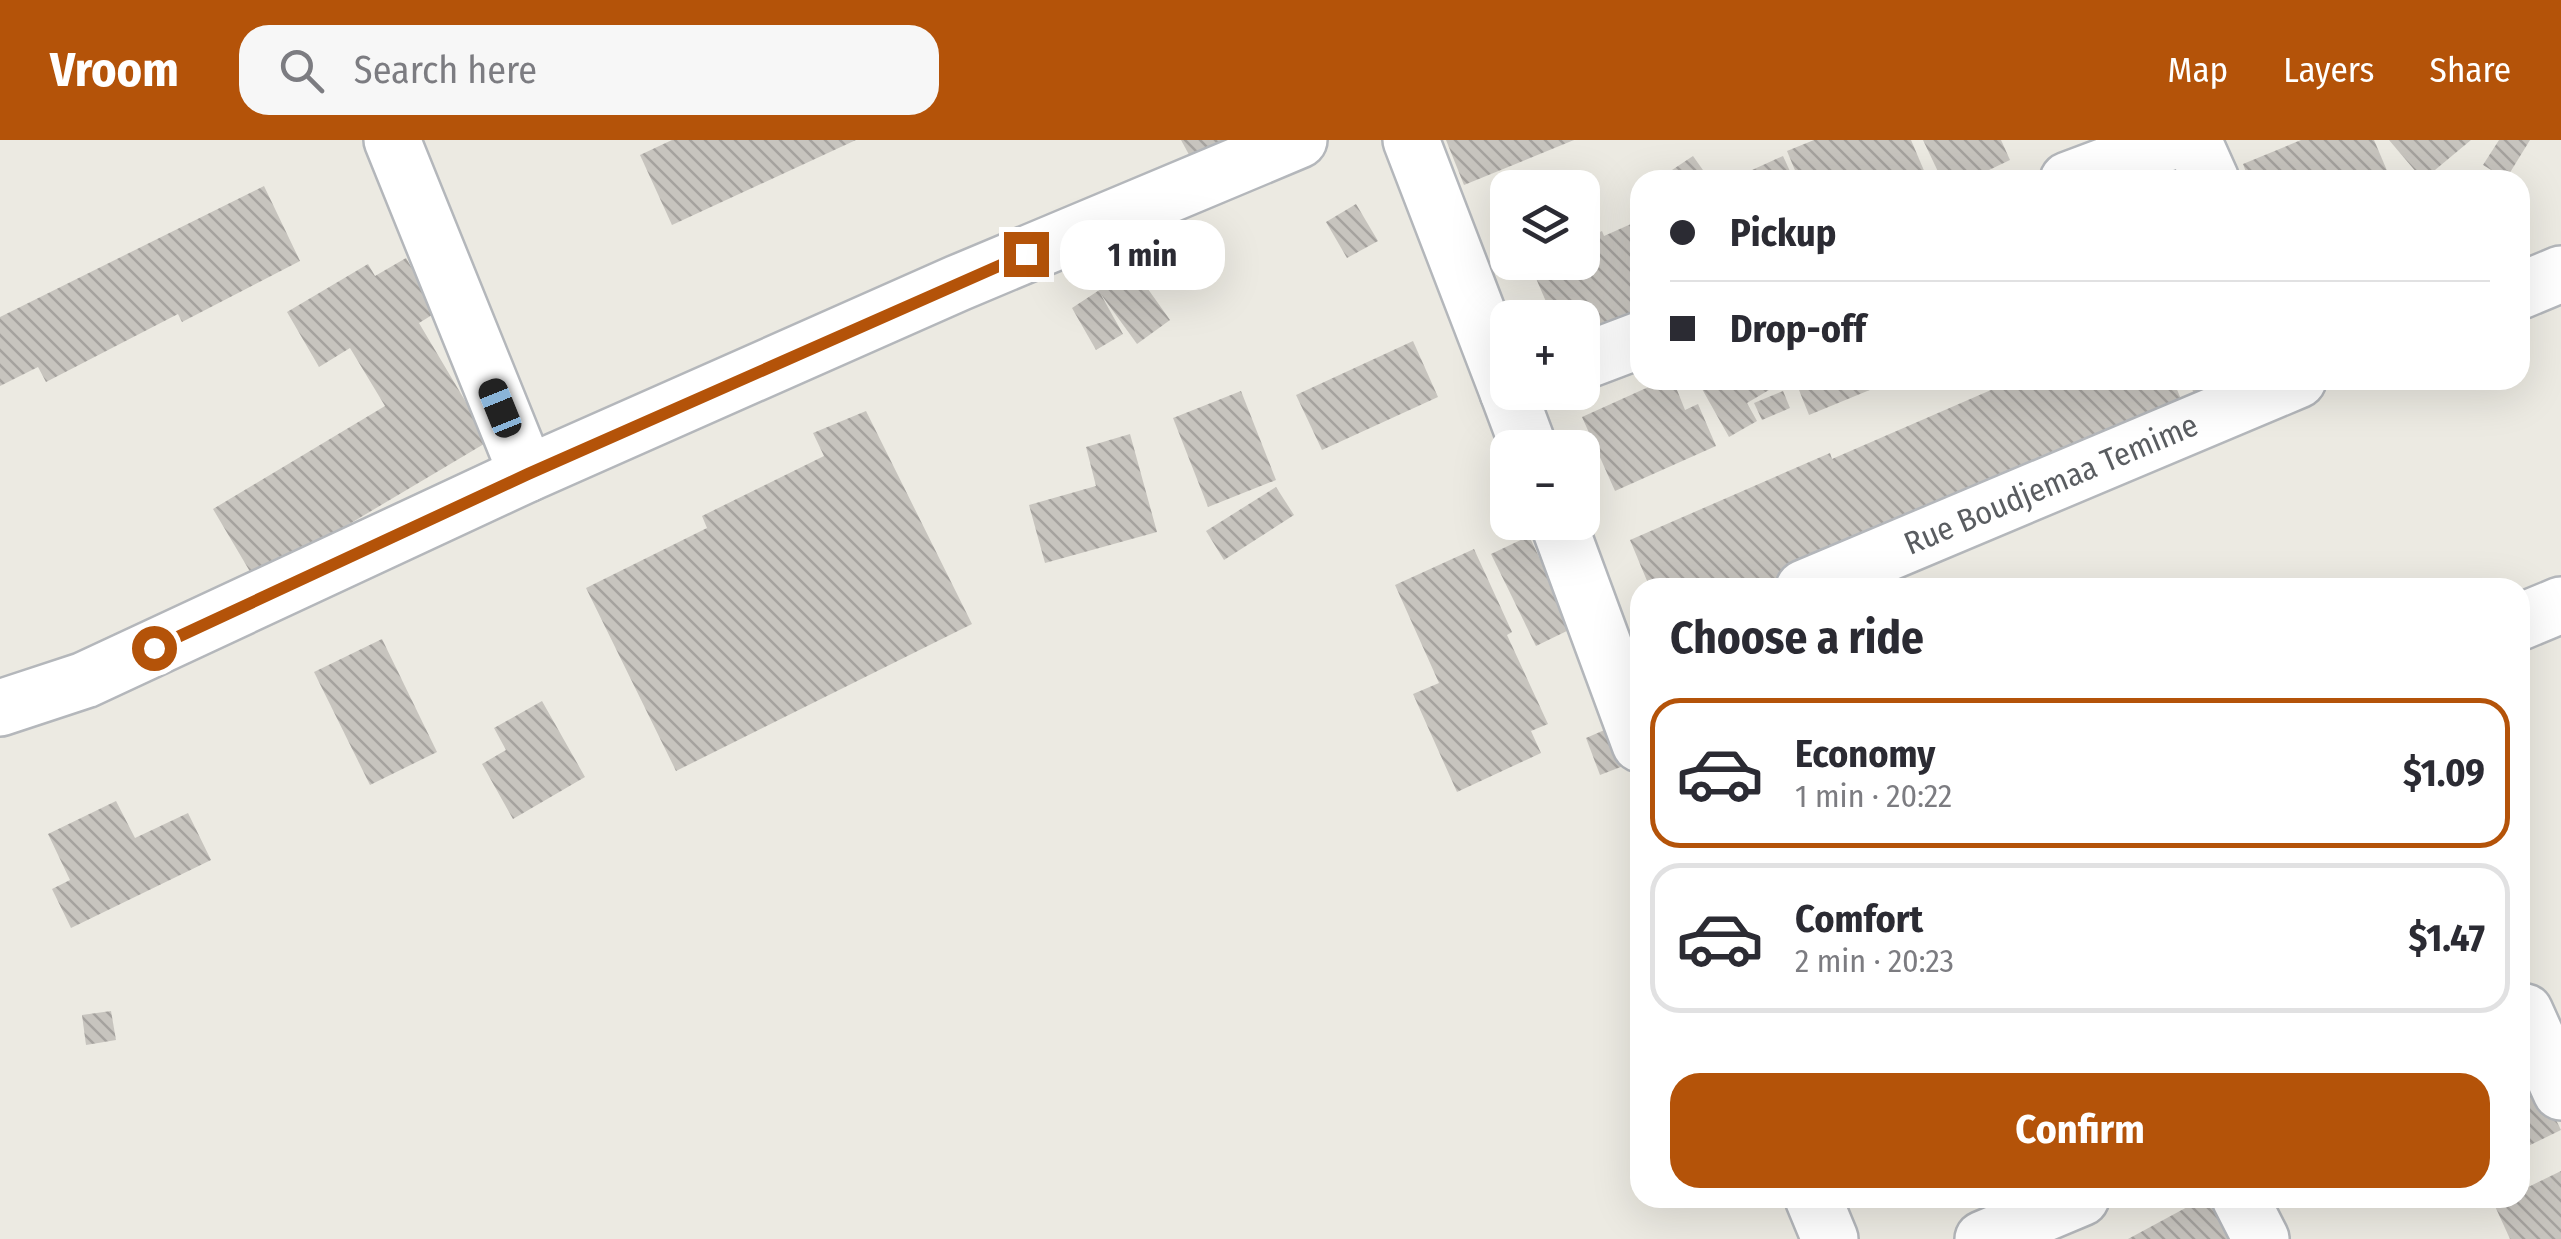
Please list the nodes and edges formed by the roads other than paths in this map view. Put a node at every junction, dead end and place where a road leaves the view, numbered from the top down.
1 (392, 140) edge
2 (1299, 140) edge
3 (1411, 140) edge
4 (2175, 140) edge
5 (2193, 140) edge
6 (2095, 170) edge
7 (2207, 170) edge
8 (2561, 274) edge
9 (2530, 287) edge
10 (1630, 344) edge
11 (1490, 347) edge
12 (1600, 355) edge
13 (2274, 390) edge
14 (528, 474) junction
15 (1567, 540) edge
16 (1828, 578) edge
17 (2561, 605) edge
18 (2530, 618) edge
19 (1627, 662) edge
20 (0, 708) edge
21 (2530, 1021) edge
22 (2561, 1092) edge
23 (1817, 1208) edge
24 (2057, 1208) edge
25 (2245, 1208) edge
26 (1830, 1239) edge
27 (1983, 1239) edge
28 (2261, 1239) edge

1 - 14 street
2 - 14 street
3 - 11 street
4 - 6 street
5 - 7 street
8 - 9 street
10 - 12 street
13 - 16 street, Rue Boudjemaa Temime
14 - 20 street
15 - 19 street
17 - 18 street
21 - 22 street
23 - 26 street
24 - 27 street
25 - 28 street

